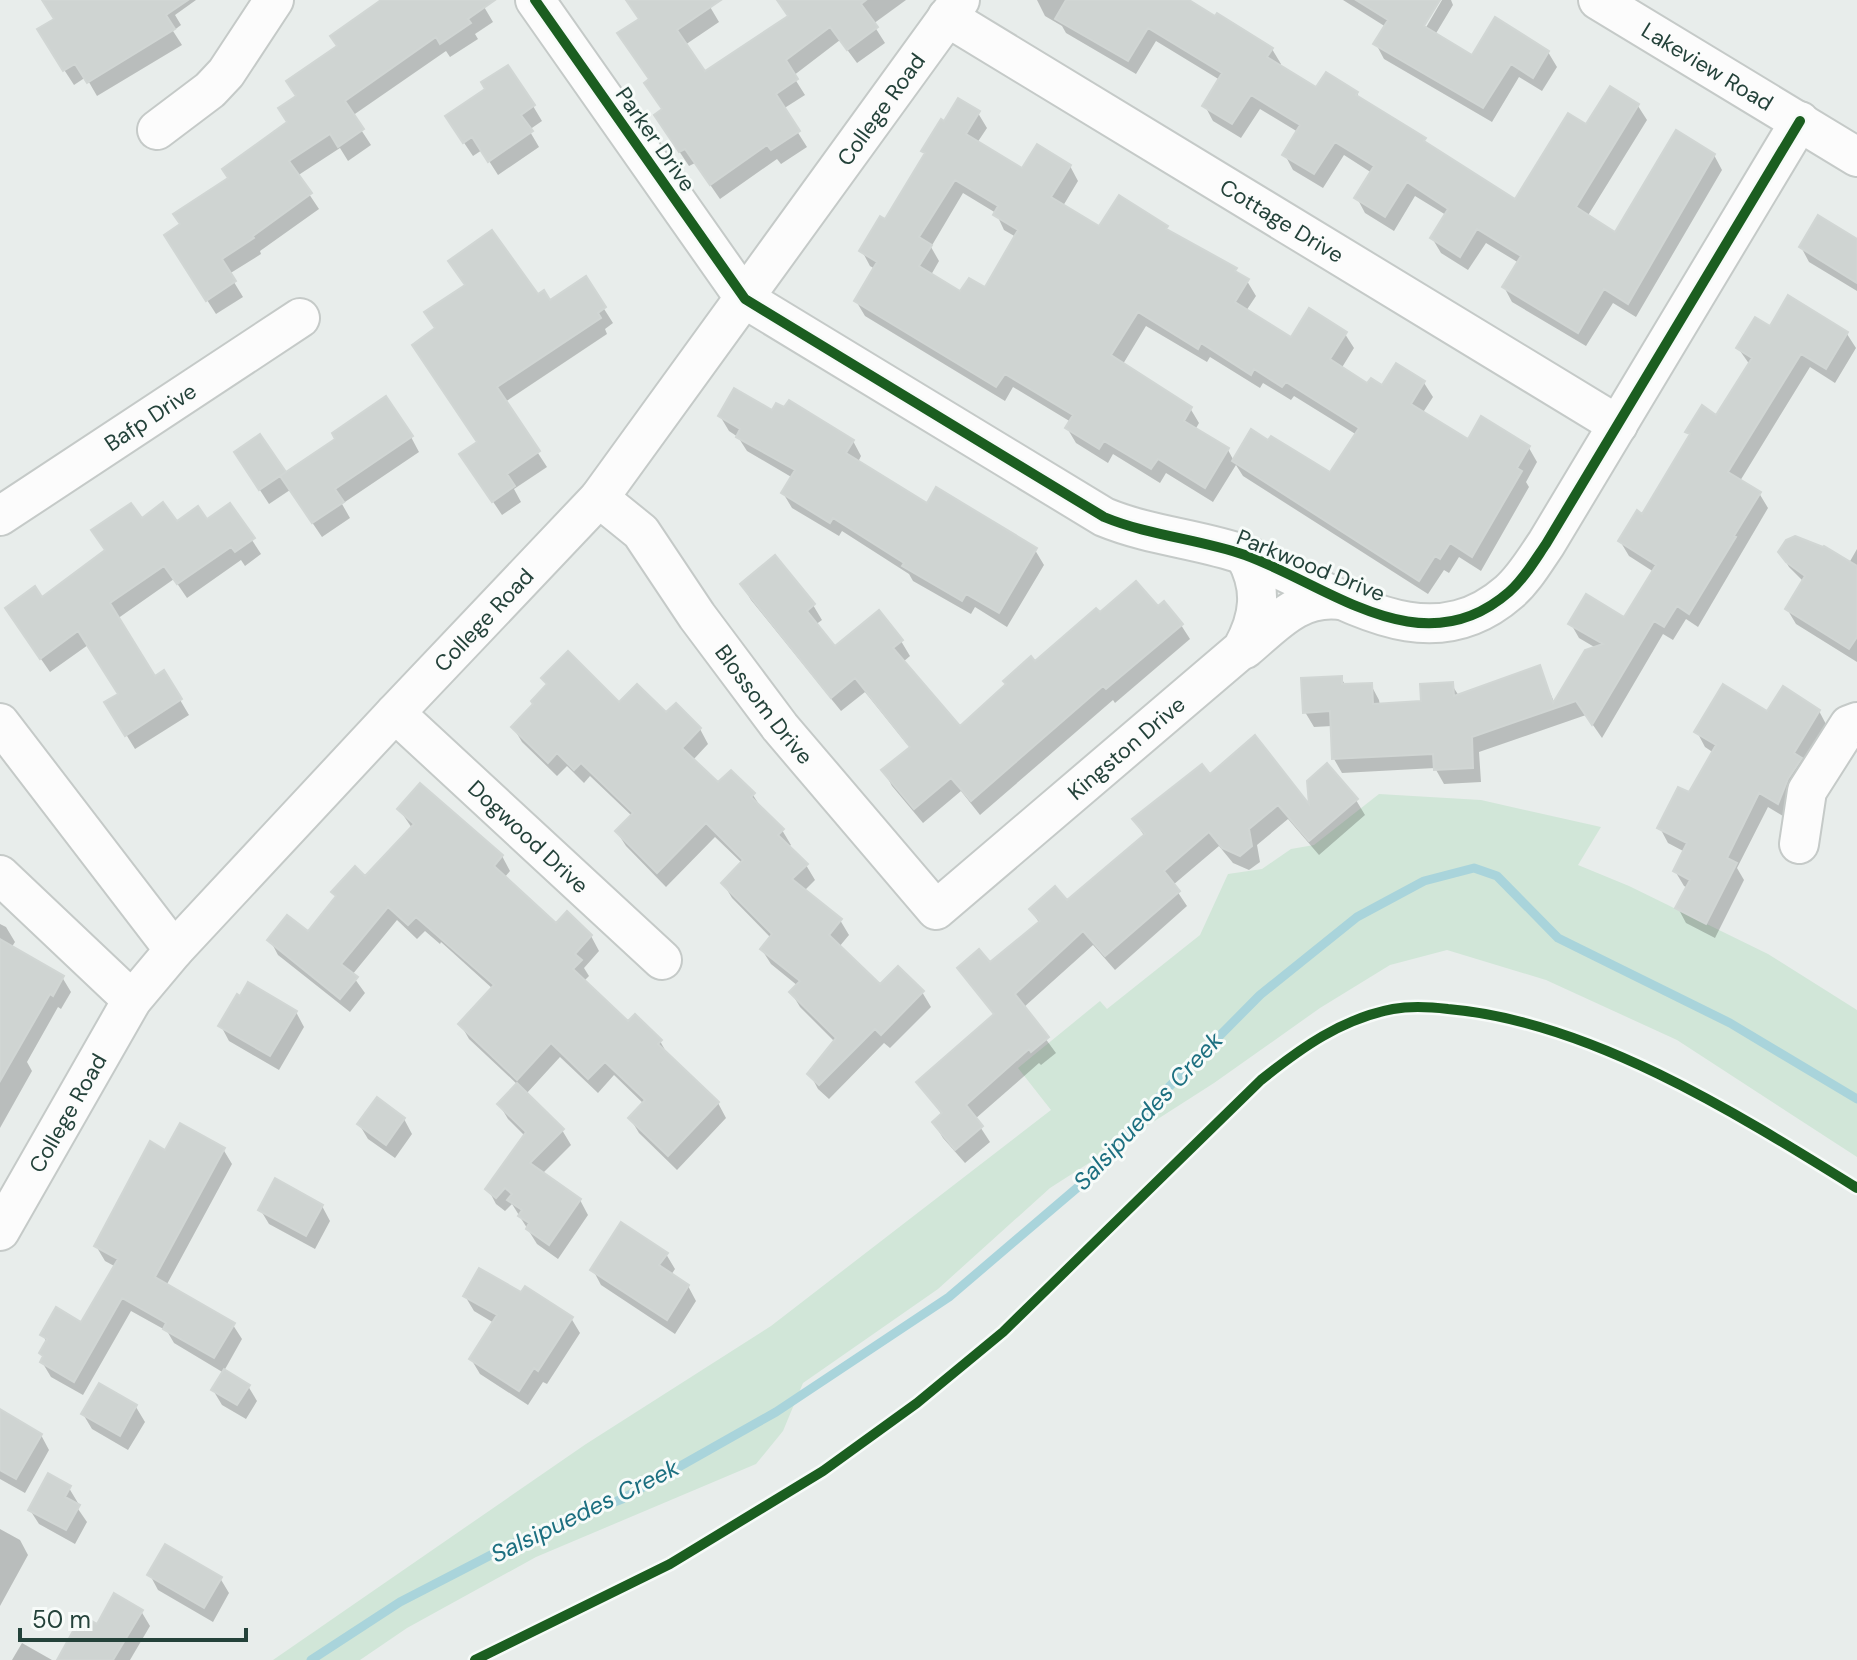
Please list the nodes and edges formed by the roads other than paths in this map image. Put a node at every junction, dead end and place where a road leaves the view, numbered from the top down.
1 (274, 0) edge
2 (535, 0) edge
3 (1598, 0) edge
4 (954, 8) edge
5 (1800, 121) junction
6 (157, 130) dead end
7 (1857, 157) edge
8 (745, 299) junction
9 (300, 318) dead end
10 (1618, 425) junction
11 (599, 498) junction
12 (0, 516) edge
13 (1245, 556) junction
14 (1340, 600) junction
15 (1224, 666) junction
16 (395, 713) junction
17 (1857, 722) edge
18 (0, 723) edge
19 (1799, 844) dead end
20 (0, 875) edge
21 (936, 910) joint
22 (174, 950) junction
23 (662, 960) dead end
24 (132, 1000) junction
25 (0, 1231) edge

1 - 6 street
2 - 8 street, Parker Drive
3 - 5 street, Lakeview Road
4 - 8 street, College Road
4 - 10 street, Cottage Drive
5 - 7 street, Lakeview Road
5 - 10 street, Parkwood Drive
8 - 11 street, College Road
8 - 13 street, Parkwood Drive
9 - 12 street, Bafp Drive
10 - 14 street, Parkwood Drive
11 - 16 street, College Road
11 - 21 street, Blossom Drive
13 - 14 street, Parkwood Drive
13 - 15 street, Kingston Drive
14 - 15 street
15 - 21 street, Kingston Drive
16 - 22 street, College Road
16 - 23 street, Dogwood Drive
17 - 19 street
18 - 22 street
20 - 24 street
22 - 24 street, College Road
24 - 25 street, College Road

